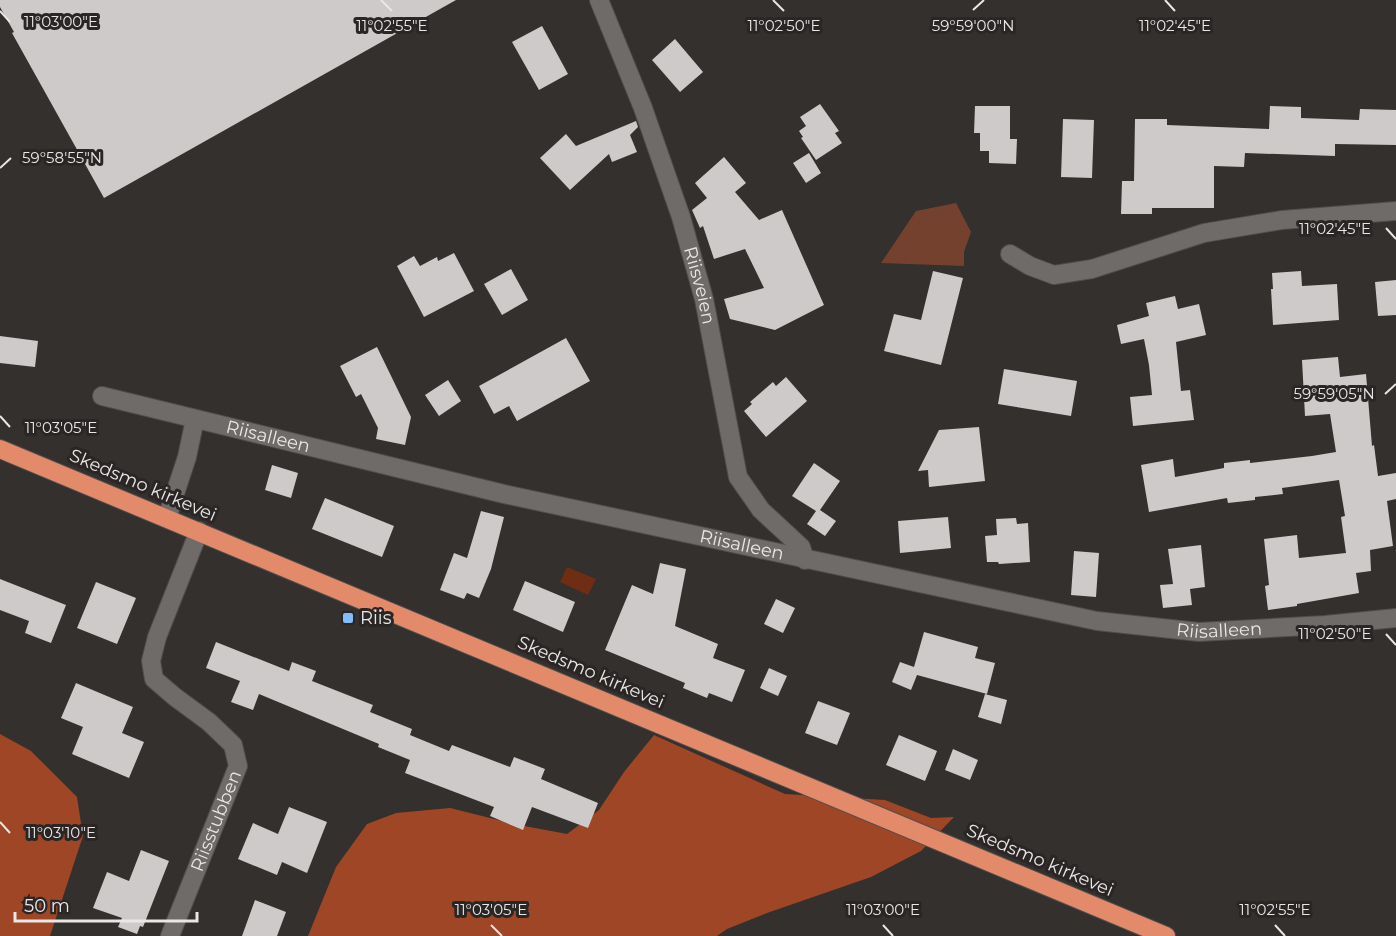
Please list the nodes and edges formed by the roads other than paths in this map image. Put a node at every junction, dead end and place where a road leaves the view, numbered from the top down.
1 (599, 0) edge
2 (1396, 211) edge
3 (1010, 254) dead end
4 (102, 396) dead end
5 (195, 419) junction
6 (0, 449) edge
7 (167, 518) junction
8 (199, 531) junction
9 (805, 560) junction
10 (1396, 618) edge
11 (170, 936) edge
12 (1166, 936) edge

1 - 9 street, Riisveien
2 - 3 street
4 - 5 street, Riisalleen
5 - 7 street
5 - 9 street, Riisalleen
6 - 7 highway, Skedsmo kirkevei
7 - 8 highway, Skedsmo kirkevei
8 - 11 street, Riisstubben
8 - 12 highway, Skedsmo kirkevei
9 - 10 street, Riisalleen

